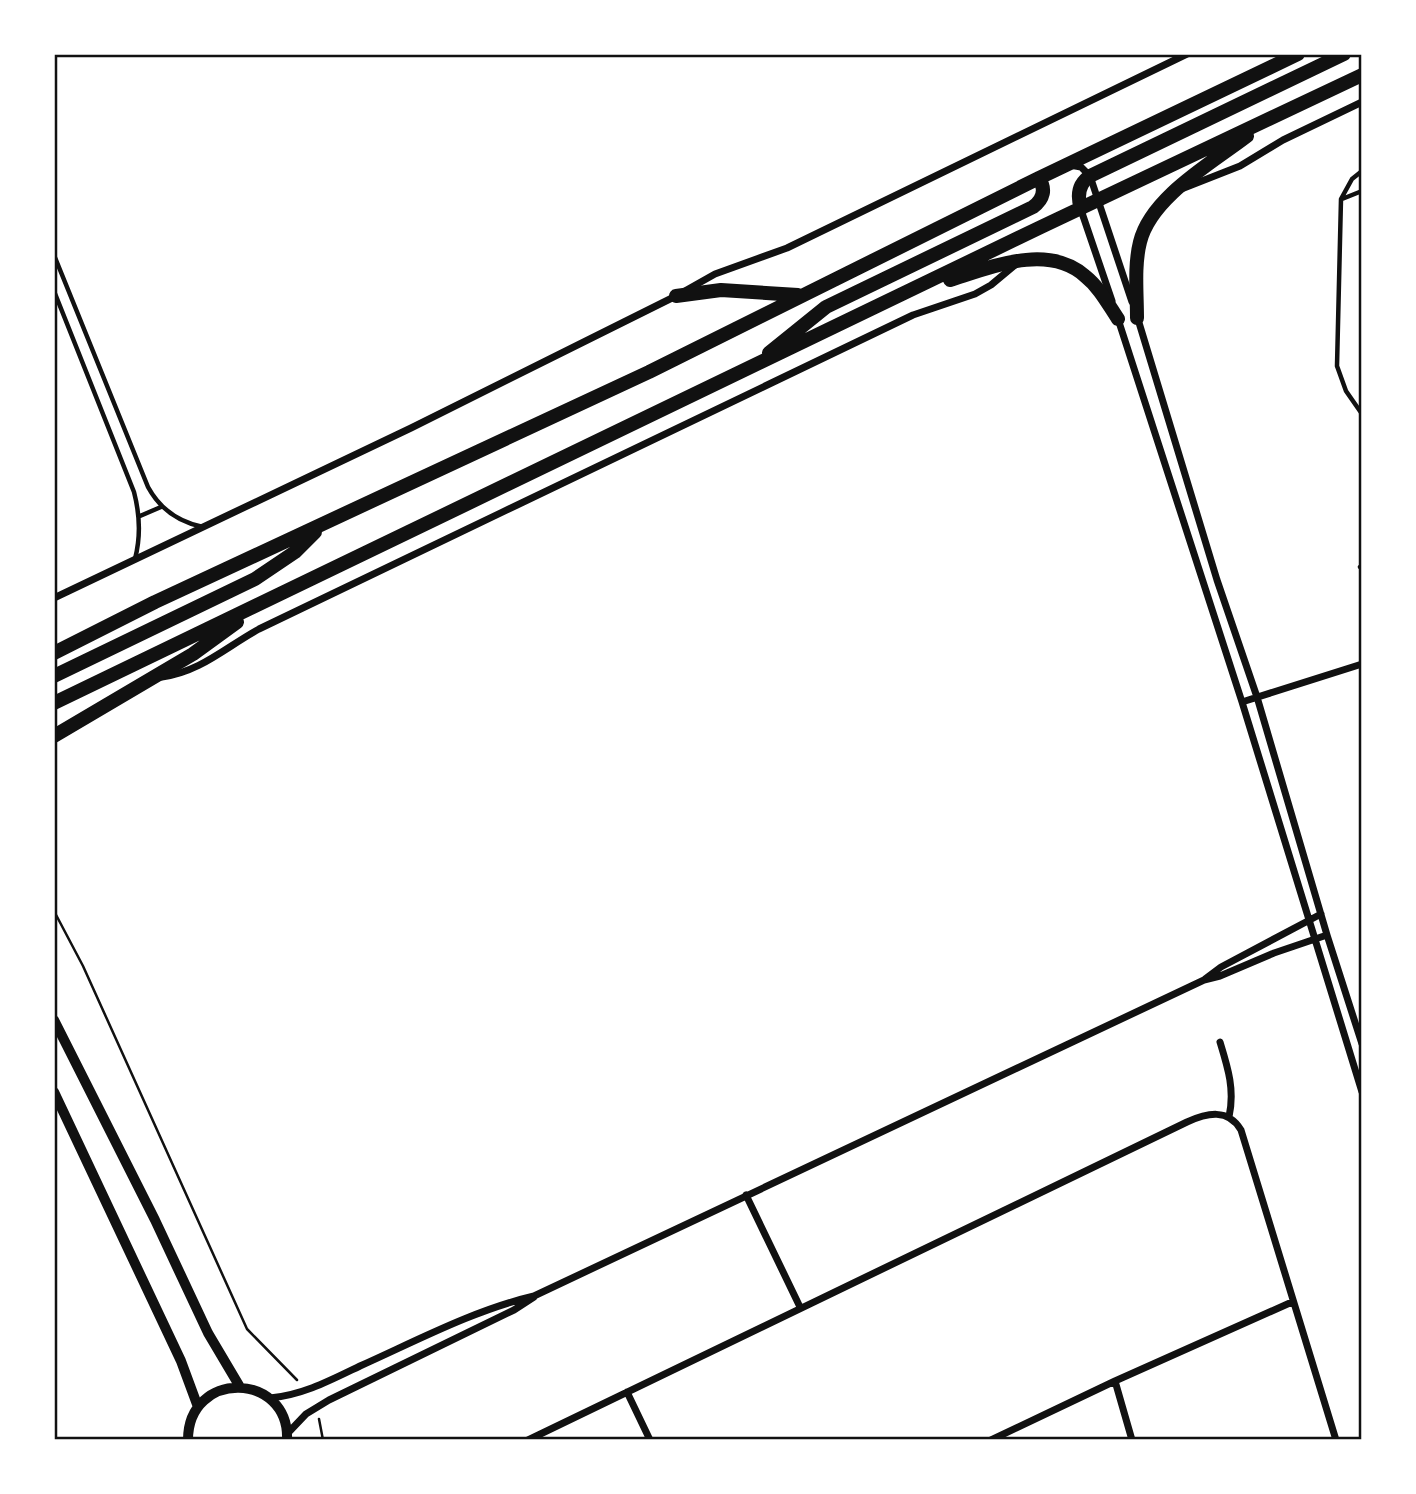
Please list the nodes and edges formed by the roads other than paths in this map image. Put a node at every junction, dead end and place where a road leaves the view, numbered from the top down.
1 (1187, 54) edge
2 (1298, 54) edge
3 (1344, 54) edge
4 (1362, 75) edge
5 (1362, 102) edge
6 (1272, 118) junction
7 (1063, 166) junction
8 (1362, 171) edge
9 (1090, 176) junction
10 (1039, 178) junction
11 (1177, 190) junction
12 (1362, 191) edge
13 (1341, 200) junction
14 (1098, 201) junction
15 (1081, 209) junction
16 (54, 254) edge
17 (1020, 261) junction
18 (54, 291) edge
19 (800, 295) junction
20 (902, 295) junction
21 (676, 296) junction
22 (1138, 318) junction
23 (1118, 319) junction
24 (758, 364) junction
25 (1362, 414) edge
26 (162, 507) junction
27 (140, 516) junction
28 (327, 522) junction
29 (205, 527) junction
30 (135, 559) junction
31 (54, 598) edge
32 (262, 604) junction
33 (54, 653) edge
34 (1362, 664) edge
35 (54, 676) edge
36 (154, 678) junction
37 (1257, 697) junction
38 (1241, 702) junction
39 (54, 703) edge
40 (54, 736) edge
41 (1321, 914) junction
42 (1308, 921) junction
43 (1327, 935) junction
44 (1313, 940) junction
45 (1204, 979) junction
46 (54, 1020) edge
47 (1220, 1042) dead end
48 (1362, 1044) edge
49 (54, 1092) edge
50 (1362, 1093) edge
51 (1229, 1117) junction
52 (746, 1195) junction
53 (534, 1296) junction
54 (1292, 1302) junction
55 (800, 1307) junction
56 (1115, 1381) junction
57 (240, 1387) junction
58 (627, 1392) junction
59 (269, 1398) junction
60 (198, 1407) junction
61 (287, 1437) edge
62 (188, 1440) edge
63 (527, 1440) edge
64 (650, 1440) edge
65 (991, 1440) edge
66 (1132, 1440) edge
67 (1336, 1440) edge

1 - 21 street
2 - 7 main road
3 - 9 main road
4 - 6 main road
5 - 11 street
6 - 11 main road
6 - 14 main road
7 - 9 street
7 - 10 main road
8 - 13 lane
9 - 14 street
9 - 15 main road
10 - 19 main road
10 - 24 main road
11 - 22 main road
12 - 13 lane
13 - 25 lane
14 - 15 main road
14 - 22 street
15 - 20 main road
15 - 23 street
16 - 26 lane
17 - 20 main road
17 - 23 main road
17 - 36 street
18 - 27 lane
19 - 21 main road
19 - 28 main road
20 - 24 main road
21 - 29 street
22 - 37 street
23 - 38 street
24 - 32 main road
26 - 27 lane
26 - 29 lane
27 - 30 lane
28 - 33 main road
28 - 35 main road
29 - 30 street
30 - 31 street
32 - 36 main road
32 - 39 main road
34 - 37 street
36 - 40 main road
37 - 38 street
37 - 41 street
38 - 42 street
41 - 42 street
41 - 43 street
42 - 44 street
42 - 45 street
43 - 44 street
43 - 48 street
44 - 45 street
44 - 50 street
45 - 52 street
46 - 57 street
47 - 51 street
49 - 60 street
51 - 54 street
51 - 55 street
52 - 53 street
52 - 55 street
53 - 59 street
53 - 61 street
54 - 56 street
54 - 67 street
55 - 58 street
56 - 65 street
56 - 66 street
57 - 59 street
57 - 60 street
58 - 63 street
58 - 64 street
59 - 61 street
60 - 62 street

